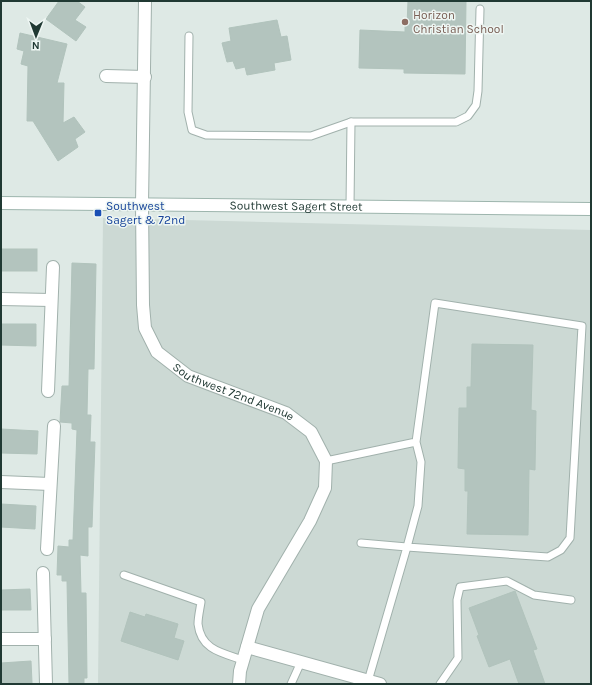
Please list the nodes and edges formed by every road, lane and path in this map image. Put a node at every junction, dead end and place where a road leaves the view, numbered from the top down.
1 (145, 1) edge
2 (480, 9) dead end
3 (189, 36) dead end
4 (106, 76) dead end
5 (145, 77) junction
6 (351, 122) junction
7 (1, 203) edge
8 (142, 204) junction
9 (350, 206) junction
10 (591, 209) edge
11 (52, 267) dead end
12 (1, 300) edge
13 (51, 300) junction
14 (48, 391) dead end
15 (54, 426) dead end
16 (416, 442) junction
17 (326, 461) junction
18 (1, 482) edge
19 (50, 484) junction
20 (361, 543) dead end
21 (407, 547) junction
22 (47, 549) dead end
23 (43, 573) dead end
24 (124, 574) dead end
25 (571, 600) dead end
26 (45, 639) junction
27 (1, 640) edge
28 (247, 647) junction
29 (243, 660) junction
30 (301, 662) junction
31 (368, 681) junction
32 (46, 684) edge
33 (239, 684) edge
34 (291, 684) edge
35 (380, 684) edge
36 (440, 684) edge

1 - 5 street, Southwest 72nd Avenue
2 - 6 lane
3 - 6 lane
4 - 5 street
5 - 8 street, Southwest 72nd Avenue
6 - 9 lane
7 - 8 street, Southwest Sagert Street
8 - 9 street, Southwest Sagert Street
8 - 17 street, Southwest 72nd Avenue
9 - 10 street, Southwest Sagert Street
11 - 13 street
12 - 13 street
13 - 14 street
15 - 19 street
16 - 17 lane
16 - 21 lane
16 - 21 lane
17 - 28 street, Southwest 72nd Avenue
18 - 19 street
19 - 22 street
20 - 21 lane
21 - 31 lane
23 - 26 street
24 - 29 lane
25 - 36 lane
26 - 27 street
26 - 32 street
28 - 29 street, Southwest 72nd Avenue
28 - 30 street
29 - 33 street, Southwest 72nd Avenue
30 - 31 street
30 - 34 lane
31 - 35 street

